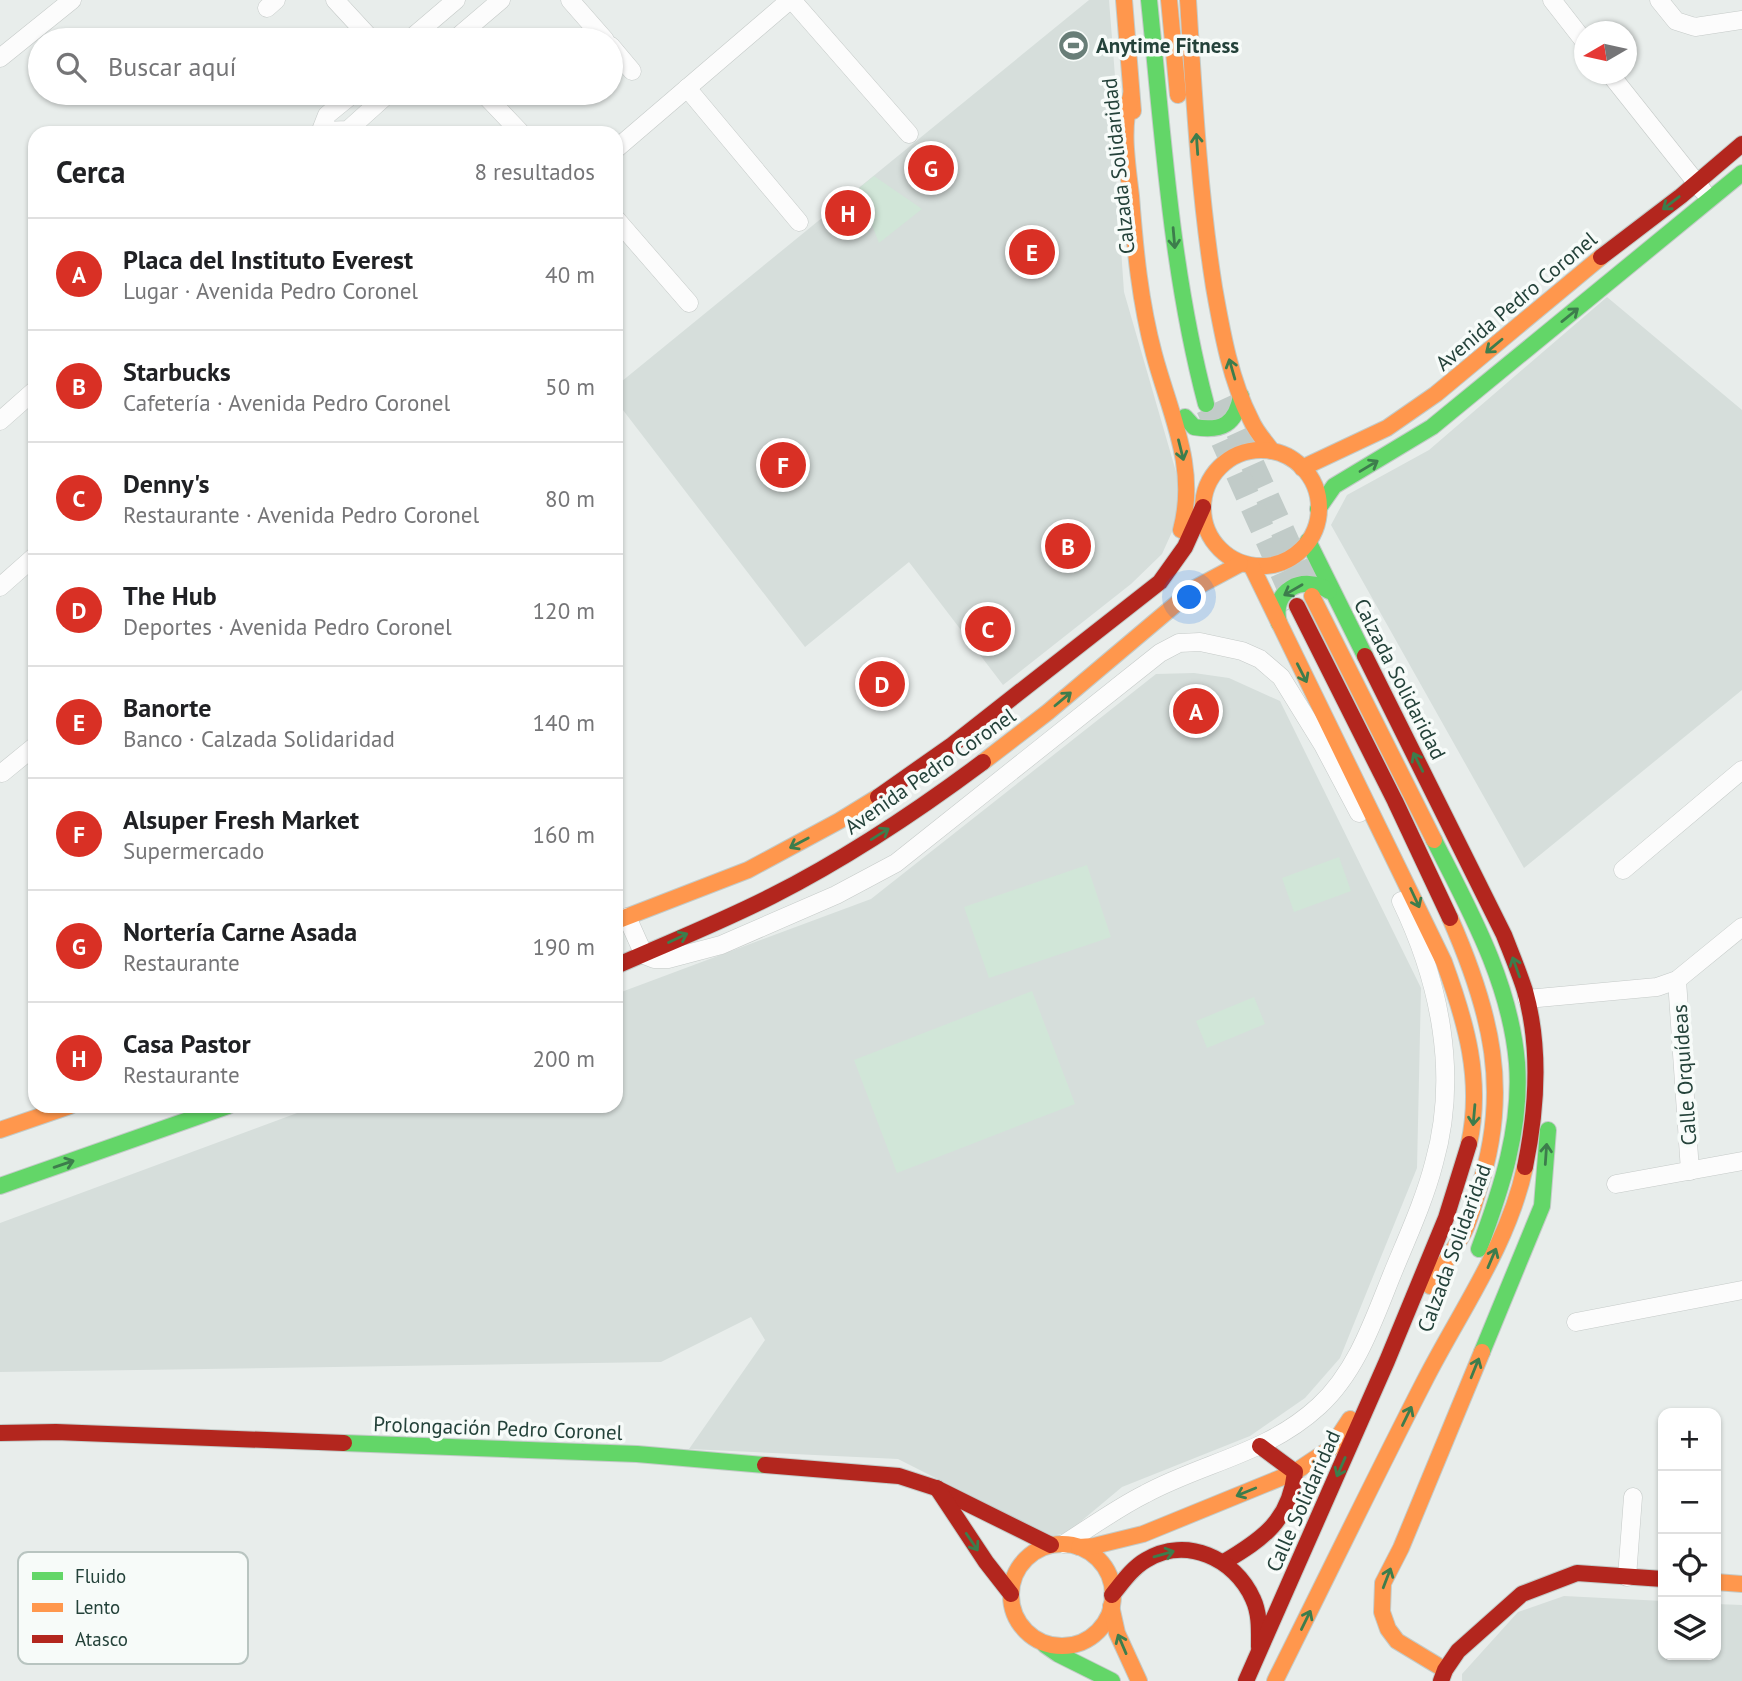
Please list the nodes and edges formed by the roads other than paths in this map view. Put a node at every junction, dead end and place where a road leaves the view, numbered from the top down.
1 (72, 0) edge
2 (335, 0) edge
3 (456, 0) edge
4 (500, 0) edge
5 (570, 0) edge
6 (791, 0) edge
7 (1124, 0) edge
8 (1149, 0) edge
9 (1169, 0) edge
10 (1188, 0) edge
11 (1552, 0) edge
12 (1659, 0) edge
13 (1741, 23) edge
14 (37, 28) edge
15 (361, 28) edge
16 (423, 28) edge
17 (468, 28) edge
18 (595, 28) edge
19 (1574, 28) edge
20 (28, 35) edge
21 (0, 58) edge
22 (623, 60) edge
23 (632, 71) dead end
24 (1618, 84) edge
25 (687, 88) junction
26 (1131, 95) junction
27 (339, 105) edge
28 (376, 105) edge
29 (494, 105) edge
30 (324, 126) edge
31 (353, 126) edge
32 (514, 126) edge
33 (909, 134) dead end
34 (623, 143) edge
35 (1742, 144) edge
36 (1742, 173) edge
37 (1696, 182) junction
38 (1710, 199) junction
39 (799, 222) dead end
40 (623, 227) edge
41 (689, 303) dead end
42 (1216, 375) dead end
43 (28, 396) edge
44 (1241, 396) junction
45 (1206, 404) tunnel mouth
46 (1185, 417) junction
47 (0, 421) edge
48 (1272, 451) junction
49 (1302, 468) junction
50 (1207, 487) junction
51 (1203, 507) junction
52 (1318, 509) junction
53 (1308, 541) junction
54 (28, 562) edge
55 (1246, 566) junction
56 (0, 587) edge
57 (1312, 596) tunnel mouth
58 (1338, 602) junction
59 (1297, 606) tunnel mouth
60 (1283, 635) junction
61 (1018, 694) junction
62 (979, 723) junction
63 (28, 752) edge
64 (1742, 769) edge
65 (2, 773) dead end
66 (932, 800) junction
67 (1623, 870) dead end
68 (623, 918) edge
69 (623, 922) edge
70 (1742, 927) edge
71 (643, 955) junction
72 (623, 963) edge
73 (1678, 980) junction
74 (1527, 999) junction
75 (1535, 1057) junction
76 (50, 1113) edge
77 (208, 1113) edge
78 (0, 1130) edge
79 (1742, 1161) edge
80 (1690, 1171) junction
81 (1616, 1184) dead end
82 (0, 1186) edge
83 (1742, 1290) edge
84 (1576, 1322) dead end
85 (1398, 1337) junction
86 (1435, 1360) junction
87 (1384, 1370) junction
88 (0, 1433) edge
89 (1260, 1446) junction
90 (1295, 1472) junction
91 (936, 1488) junction
92 (1633, 1497) dead end
93 (1065, 1545) junction
94 (1224, 1562) junction
95 (1627, 1577) junction
96 (1658, 1579) edge
97 (1721, 1582) edge
98 (1742, 1584) edge
99 (1011, 1594) junction
100 (1112, 1600) junction
101 (1039, 1640) junction
102 (1258, 1655) junction
103 (1443, 1676) edge
104 (1112, 1681) edge
105 (1139, 1681) edge
106 (1246, 1681) edge
107 (1275, 1681) edge

1 - 14 street
2 - 15 street
3 - 16 street
4 - 17 street
5 - 18 street
6 - 25 street
6 - 33 street
7 - 26 main road, Calzada Solidaridad
8 -> 45 main road
9 - 42 main road
44 -> 10 main road
11 - 19 street
12 - 13 street
20 - 21 street
22 - 23 street
24 - 37 street
25 - 34 street
25 - 39 street
26 - 46 main road, Calzada Solidaridad
26 -> 61 main road
27 - 30 street
28 - 31 street
29 - 32 street
35 - 37 main road, Avenida Pedro Coronel
36 - 38 main road, Avenida Pedro Coronel
37 - 38 street
37 -> 49 main road, Avenida Pedro Coronel
52 -> 38 main road, Avenida Pedro Coronel
40 - 41 street
43 - 47 street
44 - 46 main road
44 - 48 main road
46 - 50 main road, Calzada Solidaridad
48 - 49 main road
48 - 50 main road
49 - 52 main road
50 - 51 main road
51 - 55 main road
51 - 61 main road, Avenida Pedro Coronel
52 - 53 main road
53 - 55 main road
53 - 58 main road, Calzada Solidaridad
54 - 56 street
55 - 60 main road, Calzada Solidaridad
66 -> 55 main road, Avenida Pedro Coronel
57 - 86 main road, Calzada Solidaridad
58 -> 60 main road
74 -> 58 main road, Calzada Solidaridad
59 - 85 main road, Calzada Solidaridad
60 -> 85 main road, Calzada Solidaridad
61 - 62 main road, Avenida Pedro Coronel
62 - 66 main road
62 -> 68 main road, Avenida Pedro Coronel
63 - 65 street
64 - 67 street
71 -> 66 main road, Avenida Pedro Coronel
69 - 71 street
70 - 73 street, Calle Orquídeas
71 - 72 main road, Avenida Pedro Coronel
71 - 89 street
73 - 74 street, Calle Orquídeas
73 - 80 street, Calle Orquídeas
74 - 75 main road, Calzada Solidaridad
86 -> 75 main road, Calzada Solidaridad
103 -> 75 main road
76 - 78 main road
82 -> 77 main road
79 - 80 street, Calle Orquídeas
80 - 81 street, Calle Orquídeas
83 - 84 street
85 - 87 main road, Calle Solidaridad
107 -> 86 main road
87 - 90 main road
87 -> 102 main road, Calle Solidaridad
88 - 91 main road, Prolongación Pedro Coronel
89 - 90 main road
89 - 93 street
90 -> 93 main road
90 - 94 main road
91 - 93 main road, Prolongación Pedro Coronel
91 -> 99 main road
92 - 95 street
93 - 99 main road
93 - 100 main road
100 -> 94 main road
94 - 102 main road
95 - 96 main road
95 - 103 main road
97 - 98 main road
99 - 101 main road
100 - 101 main road
105 -> 100 main road
101 - 104 main road
102 - 106 main road, Calle Solidaridad

